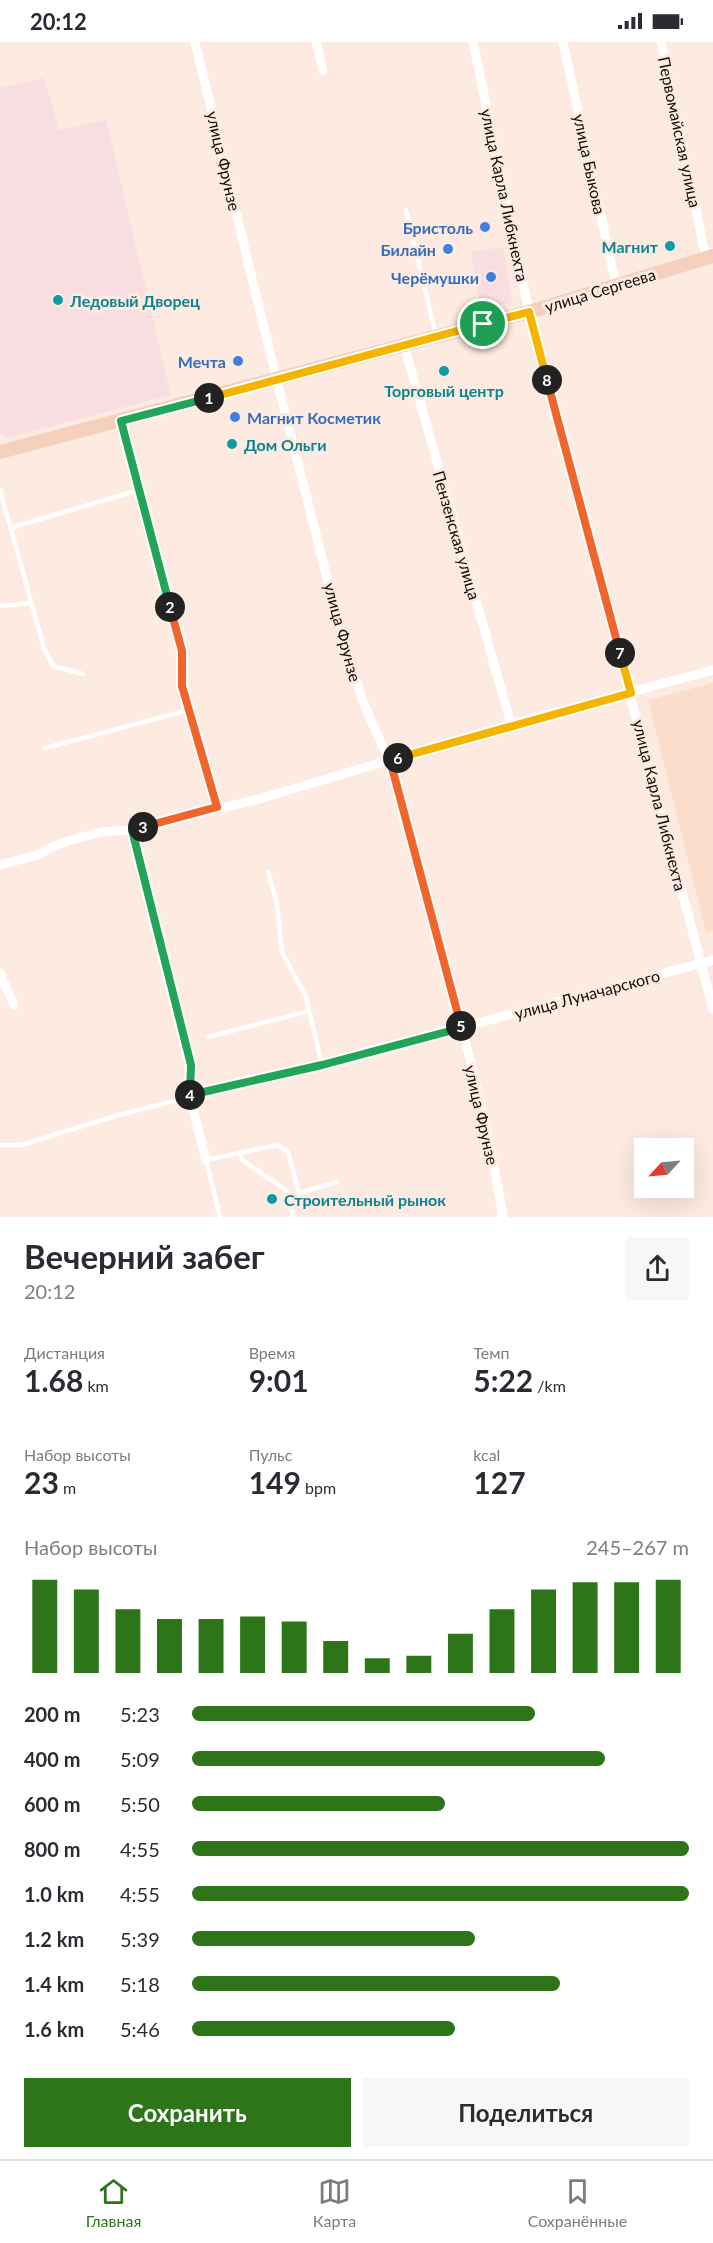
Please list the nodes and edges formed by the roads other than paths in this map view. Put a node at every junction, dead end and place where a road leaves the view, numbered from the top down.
1 (195, 42) edge
2 (316, 42) edge
3 (473, 42) edge
4 (563, 42) edge
5 (661, 42) edge
6 (322, 71) dead end
7 (406, 210) dead end
8 (709, 257) edge
9 (616, 285) junction
10 (529, 312) junction
11 (436, 336) junction
12 (404, 345) junction
13 (276, 381) junction
14 (121, 421) junction
15 (0, 452) edge
16 (0, 490) edge
17 (139, 490) junction
18 (10, 528) junction
19 (31, 603) junction
20 (0, 606) edge
21 (713, 670) edge
22 (83, 674) dead end
23 (631, 693) junction
24 (189, 710) junction
25 (511, 724) junction
26 (45, 748) dead end
27 (390, 760) junction
28 (217, 807) junction
29 (132, 830) junction
30 (0, 866) edge
31 (268, 872) dead end
32 (713, 960) edge
33 (700, 963) junction
34 (0, 973) edge
35 (14, 1005) dead end
36 (713, 1009) edge
37 (309, 1011) junction
38 (461, 1028) junction
39 (208, 1037) dead end
40 (322, 1065) junction
41 (190, 1097) junction
42 (0, 1145) edge
43 (240, 1153) junction
44 (206, 1160) junction
45 (337, 1182) dead end
46 (220, 1217) edge
47 (294, 1217) edge
48 (503, 1217) edge

1 - 13 street, улица Фрунзе
2 - 6 street
3 - 10 street, улица Карла Либкнехта
4 - 9 street, улица Быкова
5 - 8 street, Первомайская улица
7 - 11 lane
8 - 9 main road, улица Сергеева
9 - 10 main road, улица Сергеева
10 - 11 main road, улица Сергеева
10 - 23 street, улица Карла Либкнехта
11 - 12 main road, улица Сергеева
12 - 13 main road, улица Сергеева
12 - 25 street, Пензенская улица
13 - 14 main road, улица Сергеева
13 - 27 street, улица Фрунзе
14 - 15 main road, улица Сергеева
14 - 17 lane
16 - 18 lane
17 - 18 lane
17 - 24 lane
18 - 19 lane
19 - 20 lane
19 - 22 lane
21 - 23 street
23 - 25 street
23 - 33 street, улица Карла Либкнехта
24 - 26 lane
24 - 28 lane
25 - 27 street
27 - 28 street
27 - 38 street, улица Фрунзе
28 - 29 street
29 - 30 street
29 - 41 street
31 - 37 lane
32 - 33 street, улица Луначарского
33 - 36 street, улица Карла Либкнехта
33 - 38 street, улица Луначарского
34 - 35 street
37 - 39 lane
37 - 40 lane
38 - 40 street, улица Луначарского
38 - 48 street, улица Фрунзе
40 - 41 street, улица Луначарского
41 - 42 lane
41 - 44 street
43 - 44 lane
43 - 45 lane
43 - 47 lane
44 - 46 lane

